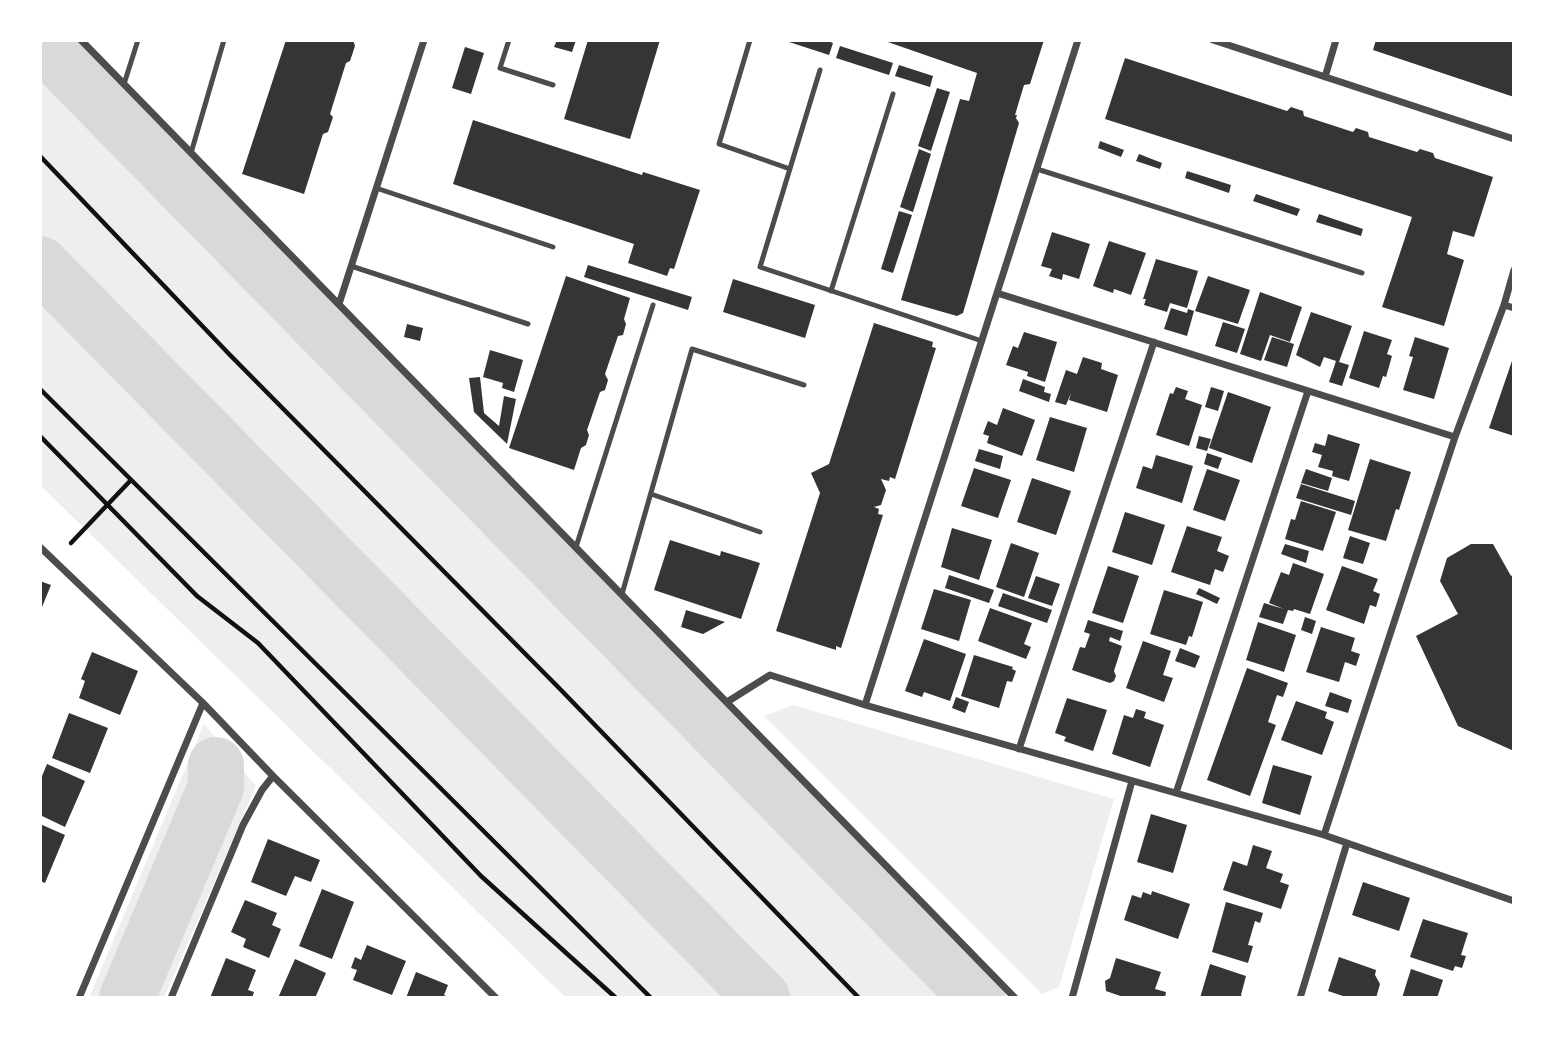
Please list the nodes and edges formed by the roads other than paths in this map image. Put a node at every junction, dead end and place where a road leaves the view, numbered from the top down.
1 (81, 40) edge
2 (138, 40) edge
3 (224, 40) edge
4 (424, 40) edge
5 (509, 40) edge
6 (750, 40) edge
7 (1078, 40) edge
8 (1213, 40) edge
9 (1336, 40) edge
10 (820, 69) dead end
11 (1325, 77) junction
12 (124, 84) junction
13 (553, 85) dead end
14 (893, 94) dead end
15 (1514, 139) edge
16 (191, 153) junction
17 (790, 169) junction
18 (1037, 169) junction
19 (376, 188) junction
20 (553, 247) dead end
21 (351, 266) junction
22 (1514, 270) edge
23 (1362, 273) dead end
24 (831, 291) junction
25 (998, 293) junction
26 (339, 304) junction
27 (653, 305) dead end
28 (1504, 305) junction
29 (1514, 308) edge
30 (528, 324) dead end
31 (982, 341) junction
32 (1154, 342) junction
33 (804, 385) dead end
34 (1308, 391) junction
35 (1455, 437) junction
36 (651, 494) junction
37 (760, 532) dead end
38 (40, 547) edge
39 (576, 547) junction
40 (622, 594) junction
41 (727, 702) junction
42 (203, 703) junction
43 (865, 705) junction
44 (1019, 749) junction
45 (273, 776) junction
46 (1132, 781) junction
47 (1176, 793) junction
48 (1324, 835) junction
49 (1348, 843) junction
50 (1514, 901) edge
51 (79, 998) edge
52 (172, 998) edge
53 (496, 998) edge
54 (1015, 998) edge
55 (1072, 998) edge
56 (1300, 998) edge

1 - 12 street
2 - 12 lane
3 - 16 lane
4 - 19 street
5 - 13 lane
6 - 17 lane
7 - 18 street
8 - 11 street
9 - 11 street
10 - 17 lane
11 - 15 street
12 - 16 street
14 - 24 lane
16 - 26 street
17 - 24 lane
18 - 23 lane
18 - 25 street
19 - 20 lane
19 - 21 street
21 - 26 street
21 - 30 lane
22 - 28 street
24 - 31 lane
25 - 31 street
25 - 32 street
26 - 39 street
27 - 39 lane
28 - 29 street
28 - 35 street
31 - 43 street
32 - 34 street
32 - 44 street
33 - 36 lane
34 - 35 street
34 - 47 street
35 - 48 street
36 - 37 lane
36 - 40 lane
38 - 42 street
39 - 40 street
40 - 41 street
41 - 43 street
41 - 54 street
42 - 45 street
42 - 51 street
43 - 44 street
44 - 46 street
45 - 52 street
45 - 53 street
46 - 47 street
46 - 55 street
47 - 48 street
48 - 49 street
49 - 50 street
49 - 56 street

